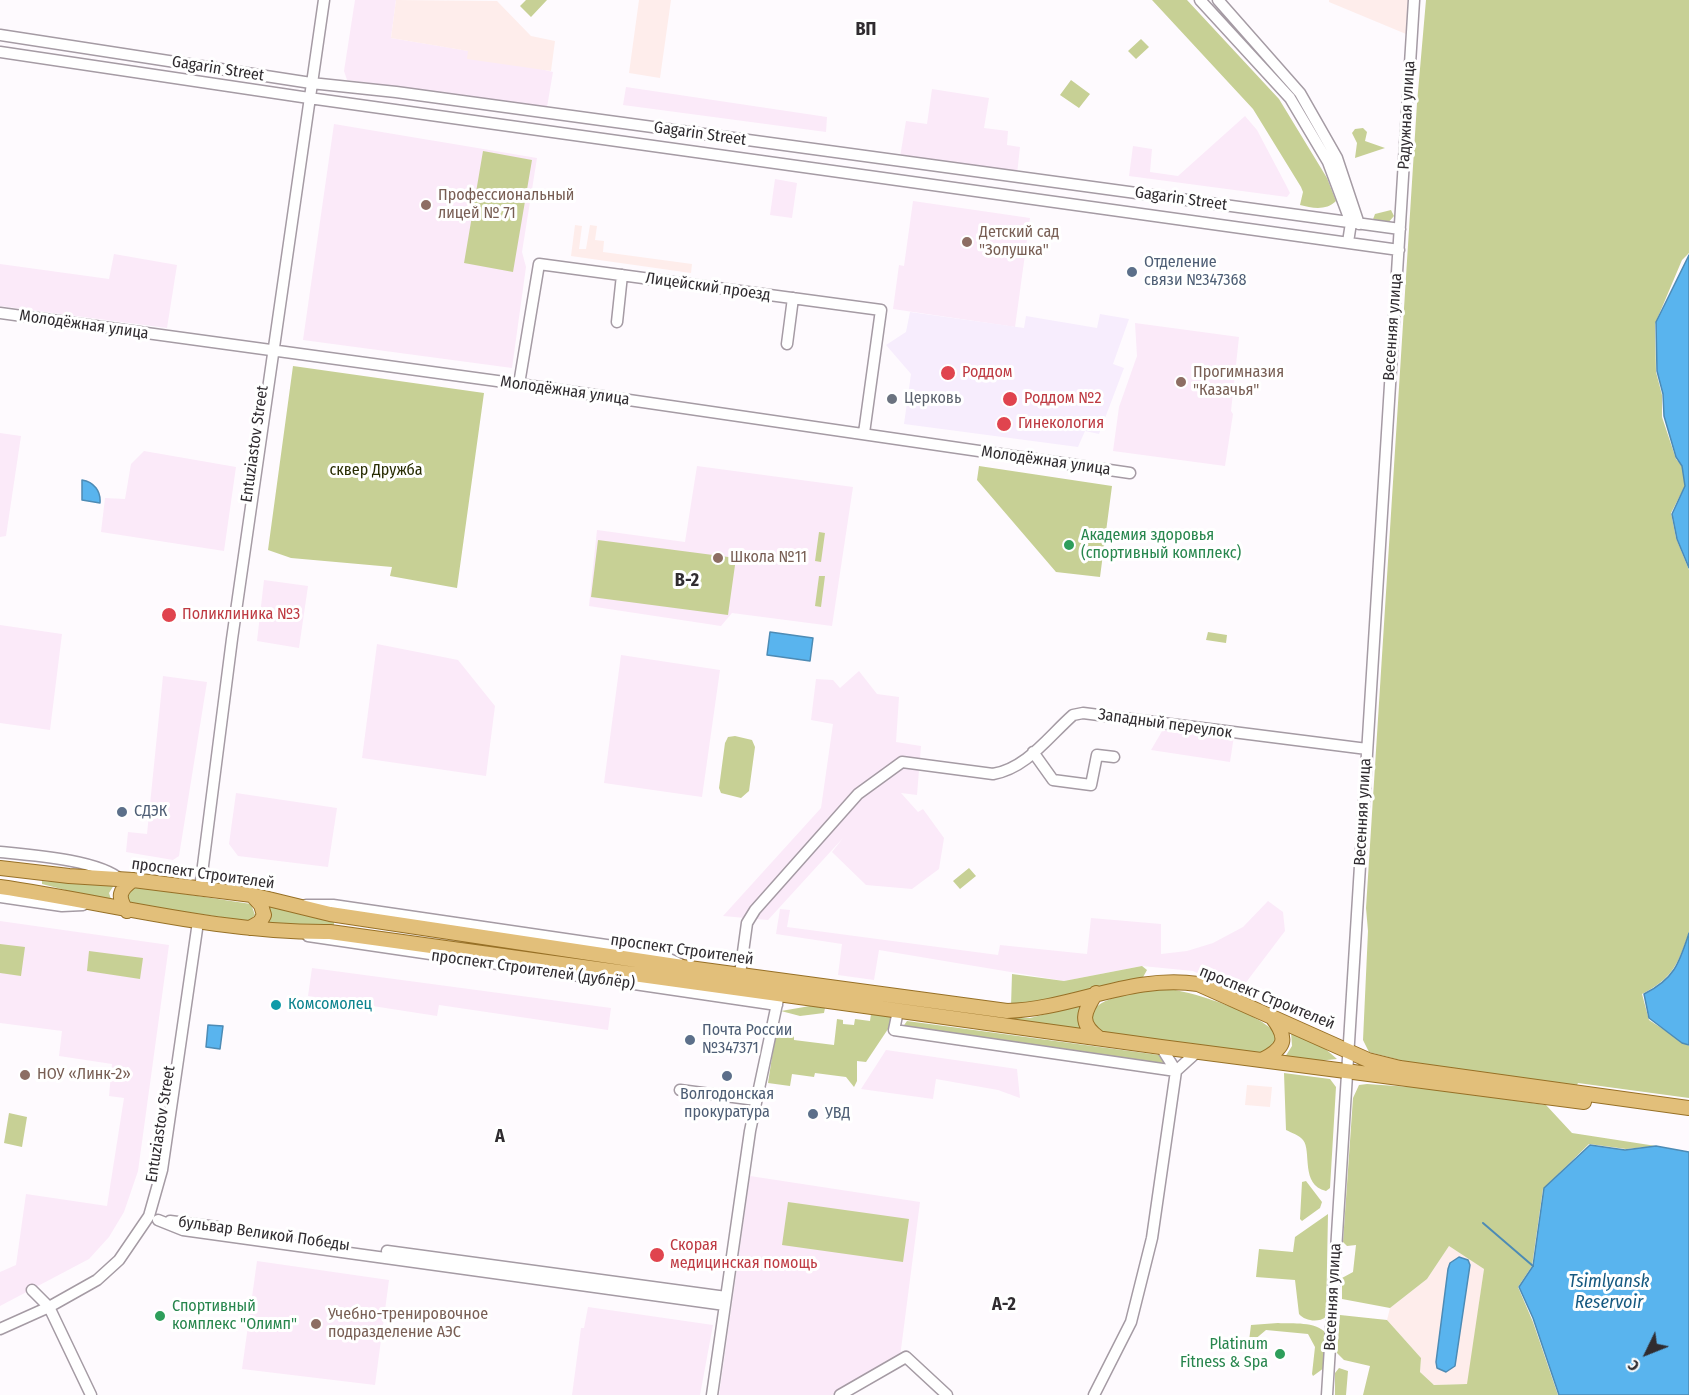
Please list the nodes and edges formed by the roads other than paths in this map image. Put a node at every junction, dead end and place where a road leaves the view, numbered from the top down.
1 (319, 0) edge
2 (324, 0) edge
3 (1200, 0) edge
4 (1218, 0) edge
5 (1414, 0) edge
6 (0, 35) edge
7 (84, 48) junction
8 (103, 51) junction
9 (0, 52) edge
10 (82, 63) junction
11 (101, 66) junction
12 (309, 83) junction
13 (307, 97) junction
14 (1360, 225) junction
15 (1400, 229) junction
16 (1348, 242) junction
17 (1366, 245) junction
18 (1399, 250) junction
19 (622, 275) junction
20 (793, 298) junction
21 (0, 313) edge
22 (617, 322) dead end
23 (787, 344) dead end
24 (272, 350) junction
25 (519, 384) junction
26 (864, 433) junction
27 (1130, 473) dead end
28 (1367, 749) junction
29 (1034, 752) junction
30 (1114, 757) dead end
31 (0, 852) edge
32 (0, 868) edge
33 (127, 880) junction
34 (0, 887) edge
35 (198, 888) junction
36 (252, 895) junction
37 (0, 897) edge
38 (96, 905) junction
39 (128, 911) junction
40 (195, 921) junction
41 (250, 928) junction
42 (740, 974) junction
43 (1096, 993) junction
44 (778, 1000) junction
45 (898, 1011) junction
46 (1272, 1017) junction
47 (1099, 1038) junction
48 (1161, 1047) junction
49 (1348, 1049) junction
50 (1197, 1052) junction
51 (1262, 1060) junction
52 (1176, 1071) junction
53 (1347, 1071) junction
54 (680, 1090) dead end
55 (756, 1100) junction
56 (1689, 1108) edge
57 (1689, 1116) edge
58 (32, 1290) dead end
59 (725, 1301) junction
60 (48, 1304) junction
61 (0, 1323) edge
62 (0, 1329) edge
63 (91, 1395) edge
64 (712, 1395) edge
65 (840, 1395) edge
66 (947, 1395) edge
67 (1094, 1395) edge
68 (1327, 1395) edge

1 - 12 street
2 - 12 street
3 - 14 street
4 - 14 street
5 - 15 street, Радужная улица
6 - 7 street, Gagarin Street
7 - 8 street, Gagarin Street
7 - 10 street
8 - 11 street
8 - 12 street, Gagarin Street
9 - 10 street, Gagarin Street
10 - 11 street, Gagarin Street
11 - 13 street, Gagarin Street
12 - 13 street
12 - 14 street, Gagarin Street
13 - 16 street, Gagarin Street
13 - 24 street
14 - 15 street, Gagarin Street
14 - 16 street
14 - 17 street
15 - 18 street, Весенняя улица
16 - 17 street, Gagarin Street
17 - 18 street, Gagarin Street
18 - 28 street, Весенняя улица
19 - 20 street, Лицейский проезд
19 - 22 street, Лицейский проезд
19 - 25 street, Лицейский проезд
20 - 23 street, Лицейский проезд
20 - 26 street, Лицейский проезд
21 - 24 street, Молодёжная улица
24 - 25 street, Молодёжная улица
24 - 35 street
25 - 26 street, Молодёжная улица
26 - 27 street, Молодёжная улица
28 - 29 street, Западный переулок
28 - 49 street, Весенняя улица
29 - 30 street
29 - 42 street, Западный переулок
31 - 33 street
32 - 33 main road, проспект Строителей
33 - 35 main road, проспект Строителей
33 - 39 main road
34 - 38 main road, проспект Строителей
35 - 36 main road, проспект Строителей
36 - 41 main road
36 - 42 main road, проспект Строителей
37 - 38 street
38 - 39 main road, проспект Строителей
39 - 40 main road, проспект Строителей
40 - 41 main road, проспект Строителей
40 - 60 street, Entuziastov Street
41 - 44 main road, проспект Строителей
42 - 43 main road, проспект Строителей
43 - 46 main road, проспект Строителей
43 - 47 main road
44 - 45 main road, проспект Строителей
44 - 55 street
45 - 47 main road, проспект Строителей
45 - 52 street
46 - 49 main road, проспект Строителей
46 - 51 main road
47 - 48 main road, проспект Строителей
48 - 50 main road, проспект Строителей
48 - 52 street
49 - 53 street, Весенняя улица
49 - 56 main road, проспект Строителей
50 - 51 main road, проспект Строителей
50 - 52 street
51 - 53 main road, проспект Строителей
52 - 67 street
53 - 57 main road, проспект Строителей
53 - 68 street, Весенняя улица
54 - 55 street
55 - 59 street
58 - 60 street
59 - 59 street, бульвар Великой Победы
59 - 64 street
60 - 61 street, Entuziastov Street
60 - 62 street
60 - 63 street
65 - 66 street

